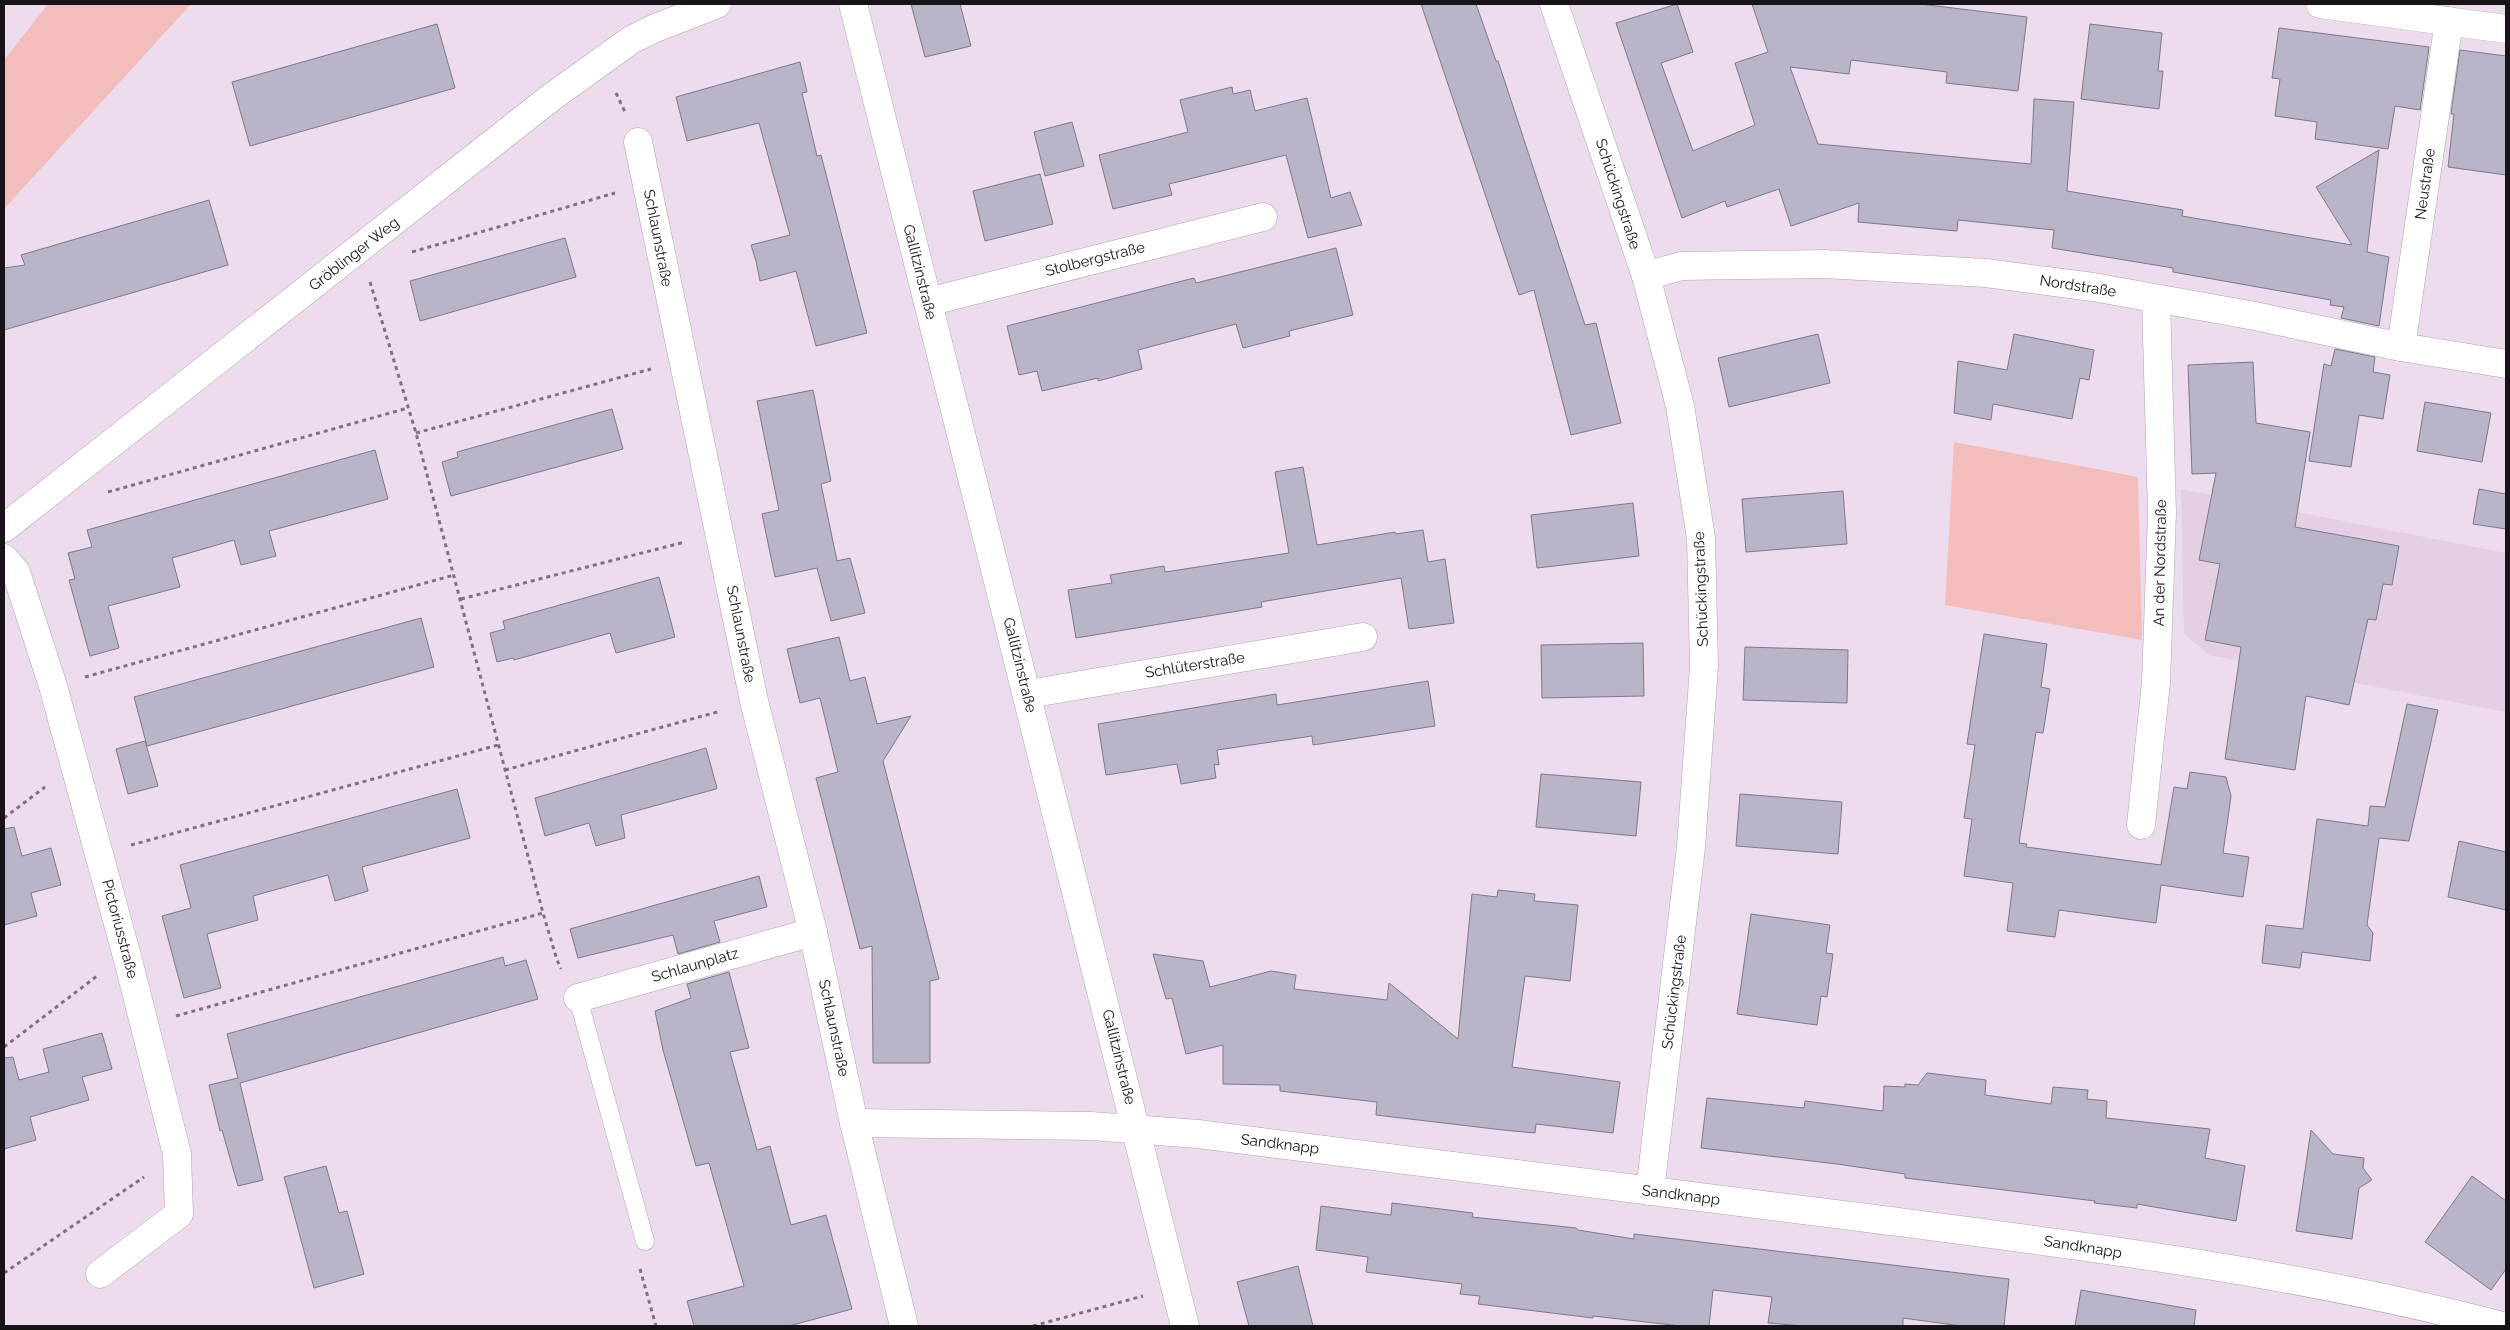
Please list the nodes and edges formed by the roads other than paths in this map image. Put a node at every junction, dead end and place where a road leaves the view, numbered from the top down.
1 (717, 4) edge
2 (853, 4) edge
3 (1554, 4) edge
4 (2320, 4) edge
5 (2450, 21) junction
6 (2506, 29) edge
7 (638, 142) road end
8 (1263, 217) dead end
9 (1646, 276) junction
10 (2156, 300) junction
11 (928, 302) junction
12 (2401, 347) junction
13 (2506, 364) edge
14 (4, 528) edge
15 (4, 558) edge
16 (1363, 637) dead end
17 (1028, 694) junction
18 (2141, 825) dead end
19 (813, 932) junction
20 (578, 998) joint
21 (854, 1123) junction
22 (1137, 1129) junction
23 (1650, 1191) junction
24 (645, 1241) road end
25 (100, 1274) dead end
26 (904, 1326) edge
27 (1185, 1326) edge
28 (2502, 1326) edge

1 - 14 street, Gröblinger Weg
2 - 11 street, Gallitzinstraße
3 - 9 street, Schückingstraße
4 - 5 street
5 - 6 street
5 - 12 street, Neustraße
7 - 19 street, Schlaunstraße
8 - 11 street, Stolbergstraße
9 - 10 street, Nordstraße
9 - 23 street, Schückingstraße
10 - 12 street, Nordstraße
10 - 18 street, An der Nordstraße
11 - 17 street, Gallitzinstraße
12 - 13 street, Nordstraße
15 - 25 street, Pictoriusstraße
16 - 17 street, Schlüterstraße
17 - 22 street, Gallitzinstraße
19 - 20 street, Schlaunplatz
19 - 21 street, Schlaunstraße
20 - 24 lane
21 - 22 street, Sandknapp
21 - 26 street
22 - 23 street, Sandknapp
22 - 27 street, Gallitzinstraße
23 - 28 street, Sandknapp

